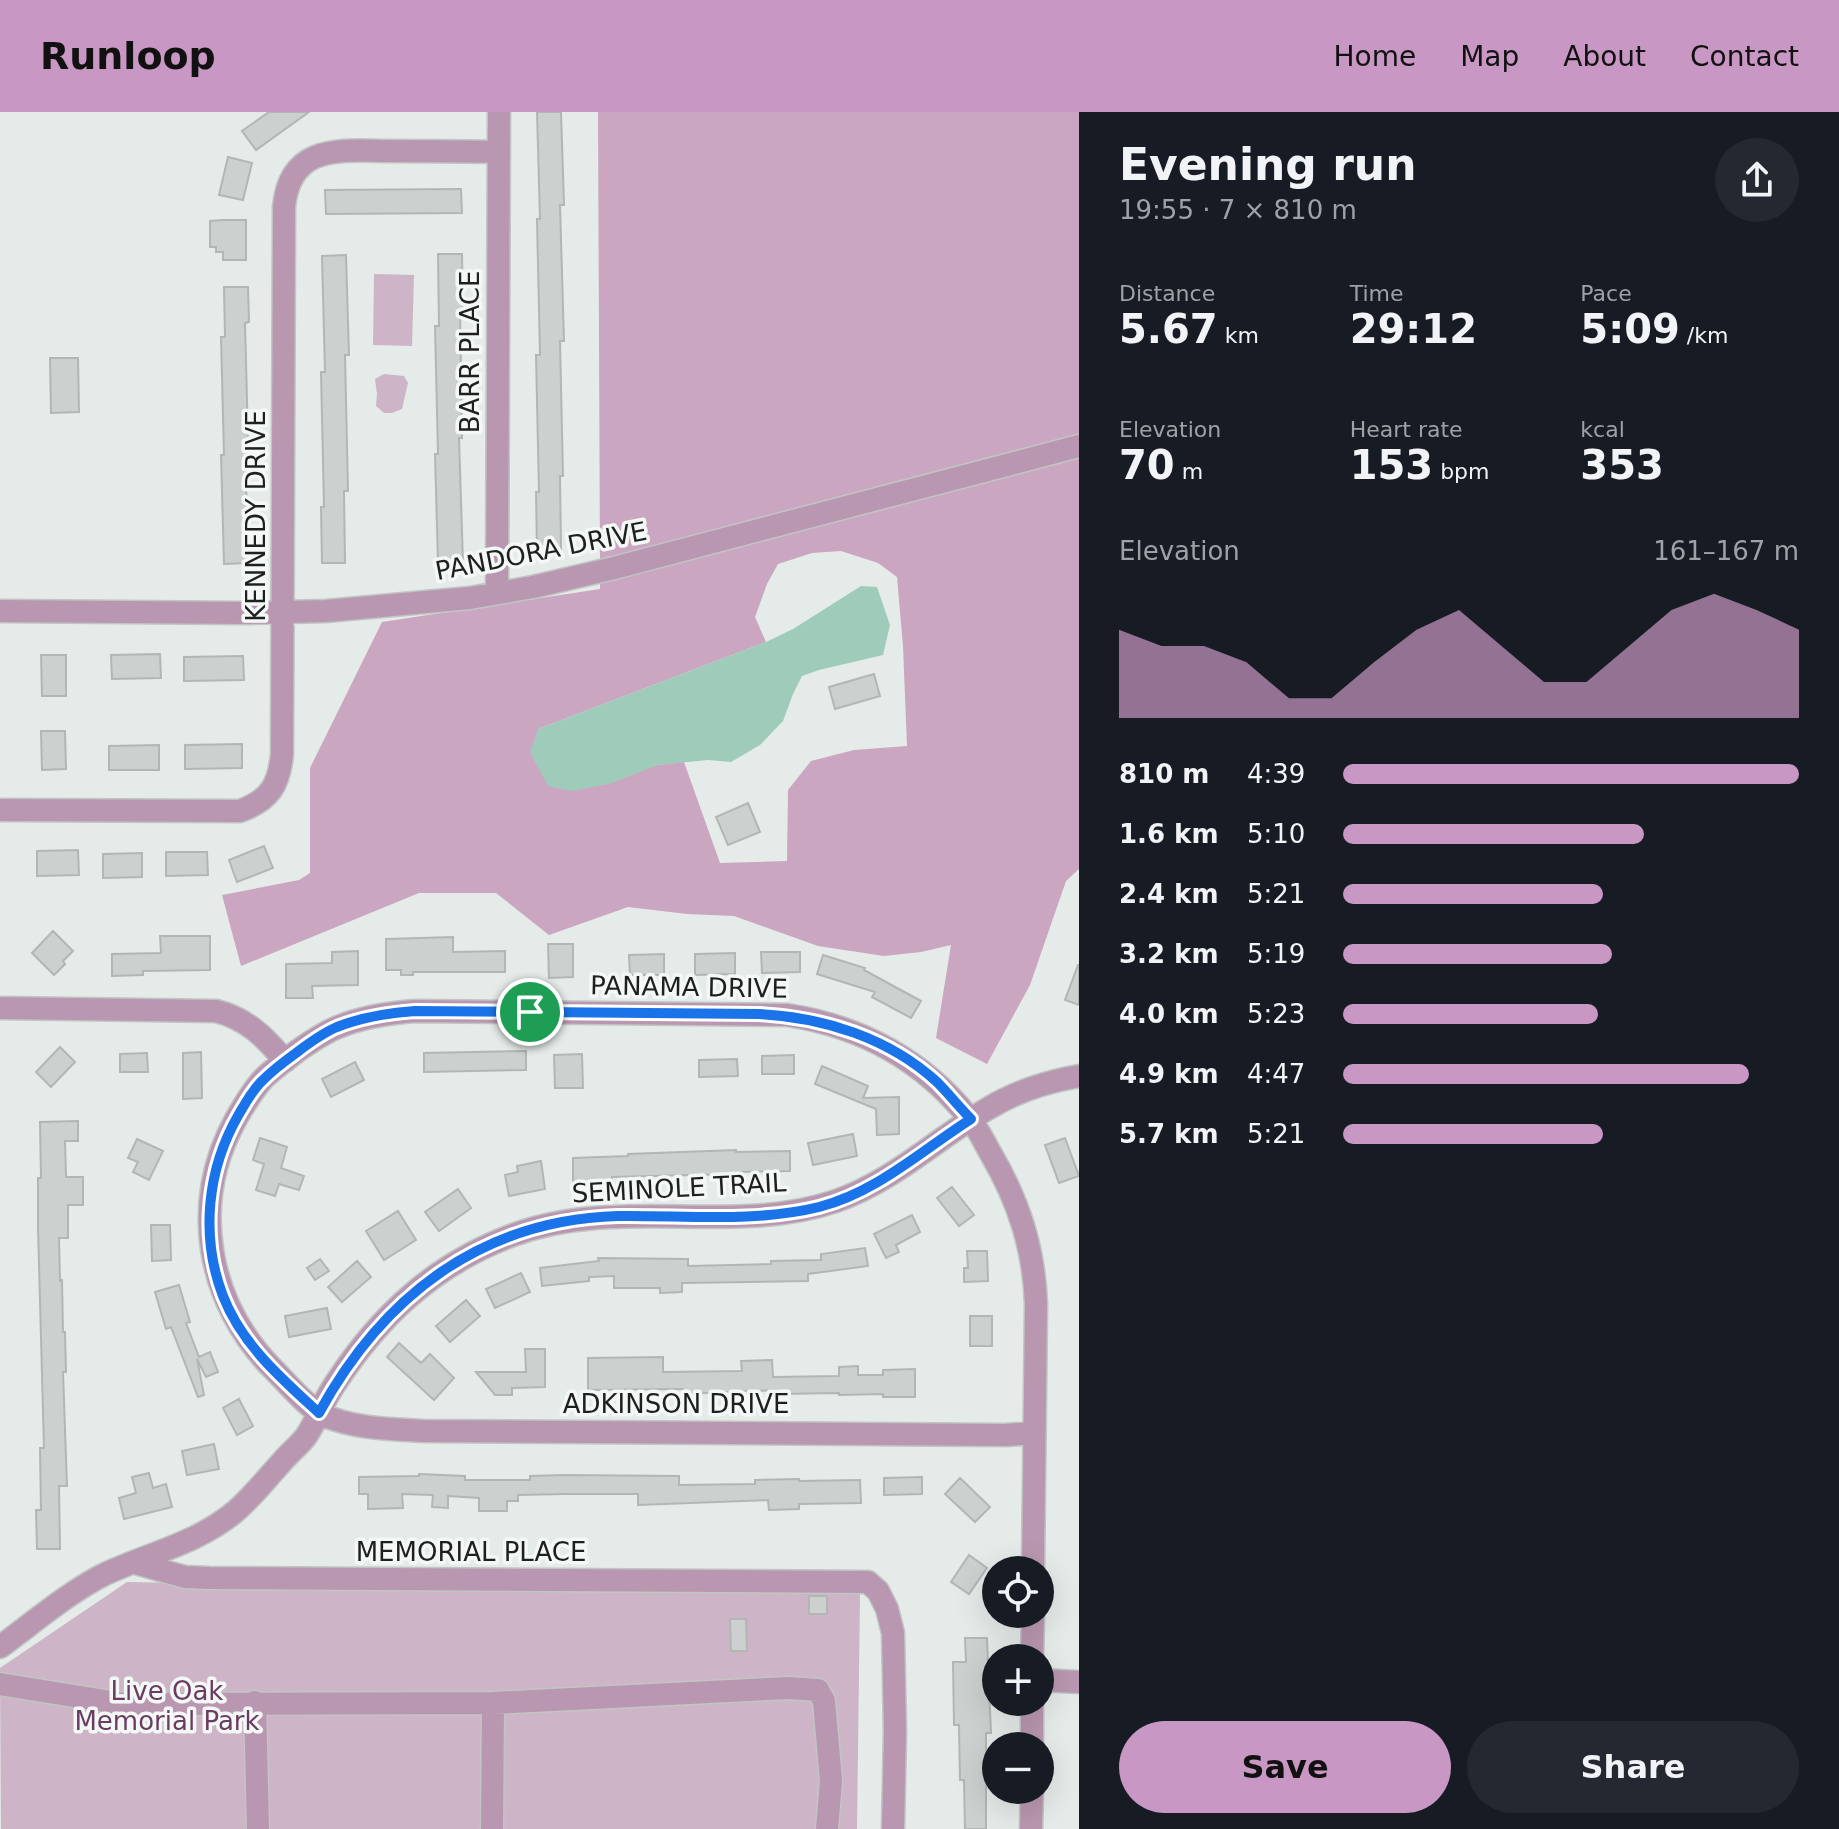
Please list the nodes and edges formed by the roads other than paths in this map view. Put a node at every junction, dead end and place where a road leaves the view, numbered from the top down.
1 (499, 112) edge
2 (499, 152) junction
3 (1079, 446) edge
4 (497, 593) junction
5 (0, 611) edge
6 (284, 612) junction
7 (0, 810) edge
8 (0, 1008) edge
9 (285, 1061) junction
10 (1079, 1076) edge
11 (971, 1119) junction
12 (319, 1413) junction
13 (1034, 1433) junction
14 (1033, 1556) edge
15 (135, 1563) junction
16 (0, 1647) edge
17 (1054, 1681) edge
18 (1079, 1682) edge
19 (0, 1684) edge
20 (255, 1702) junction
21 (493, 1703) junction
22 (1032, 1804) edge
23 (258, 1829) edge
24 (492, 1829) edge
25 (827, 1829) edge
26 (893, 1829) edge
27 (1031, 1829) edge

1 - 2 street, BARR PLACE
2 - 4 street, BARR PLACE
2 - 6 street, KENNEDY DRIVE
3 - 4 street, PANDORA DRIVE
4 - 6 street, PANDORA DRIVE
5 - 6 street, PANDORA DRIVE
6 - 7 street, KENNEDY DRIVE
8 - 9 street
9 - 11 street, PANAMA DRIVE
9 - 12 street, PANAMA DRIVE
10 - 11 street, SEMINOLE TRAIL
11 - 12 street, SEMINOLE TRAIL
11 - 13 street, PANAMA DRIVE
12 - 13 street, ADKINSON DRIVE
12 - 15 street, SEMINOLE TRAIL
13 - 14 street, PANAMA DRIVE
15 - 16 street, SEMINOLE TRAIL
15 - 26 street, MEMORIAL PLACE
17 - 18 street
19 - 20 street
20 - 21 street
20 - 23 street
21 - 24 street
21 - 25 street
22 - 27 street

